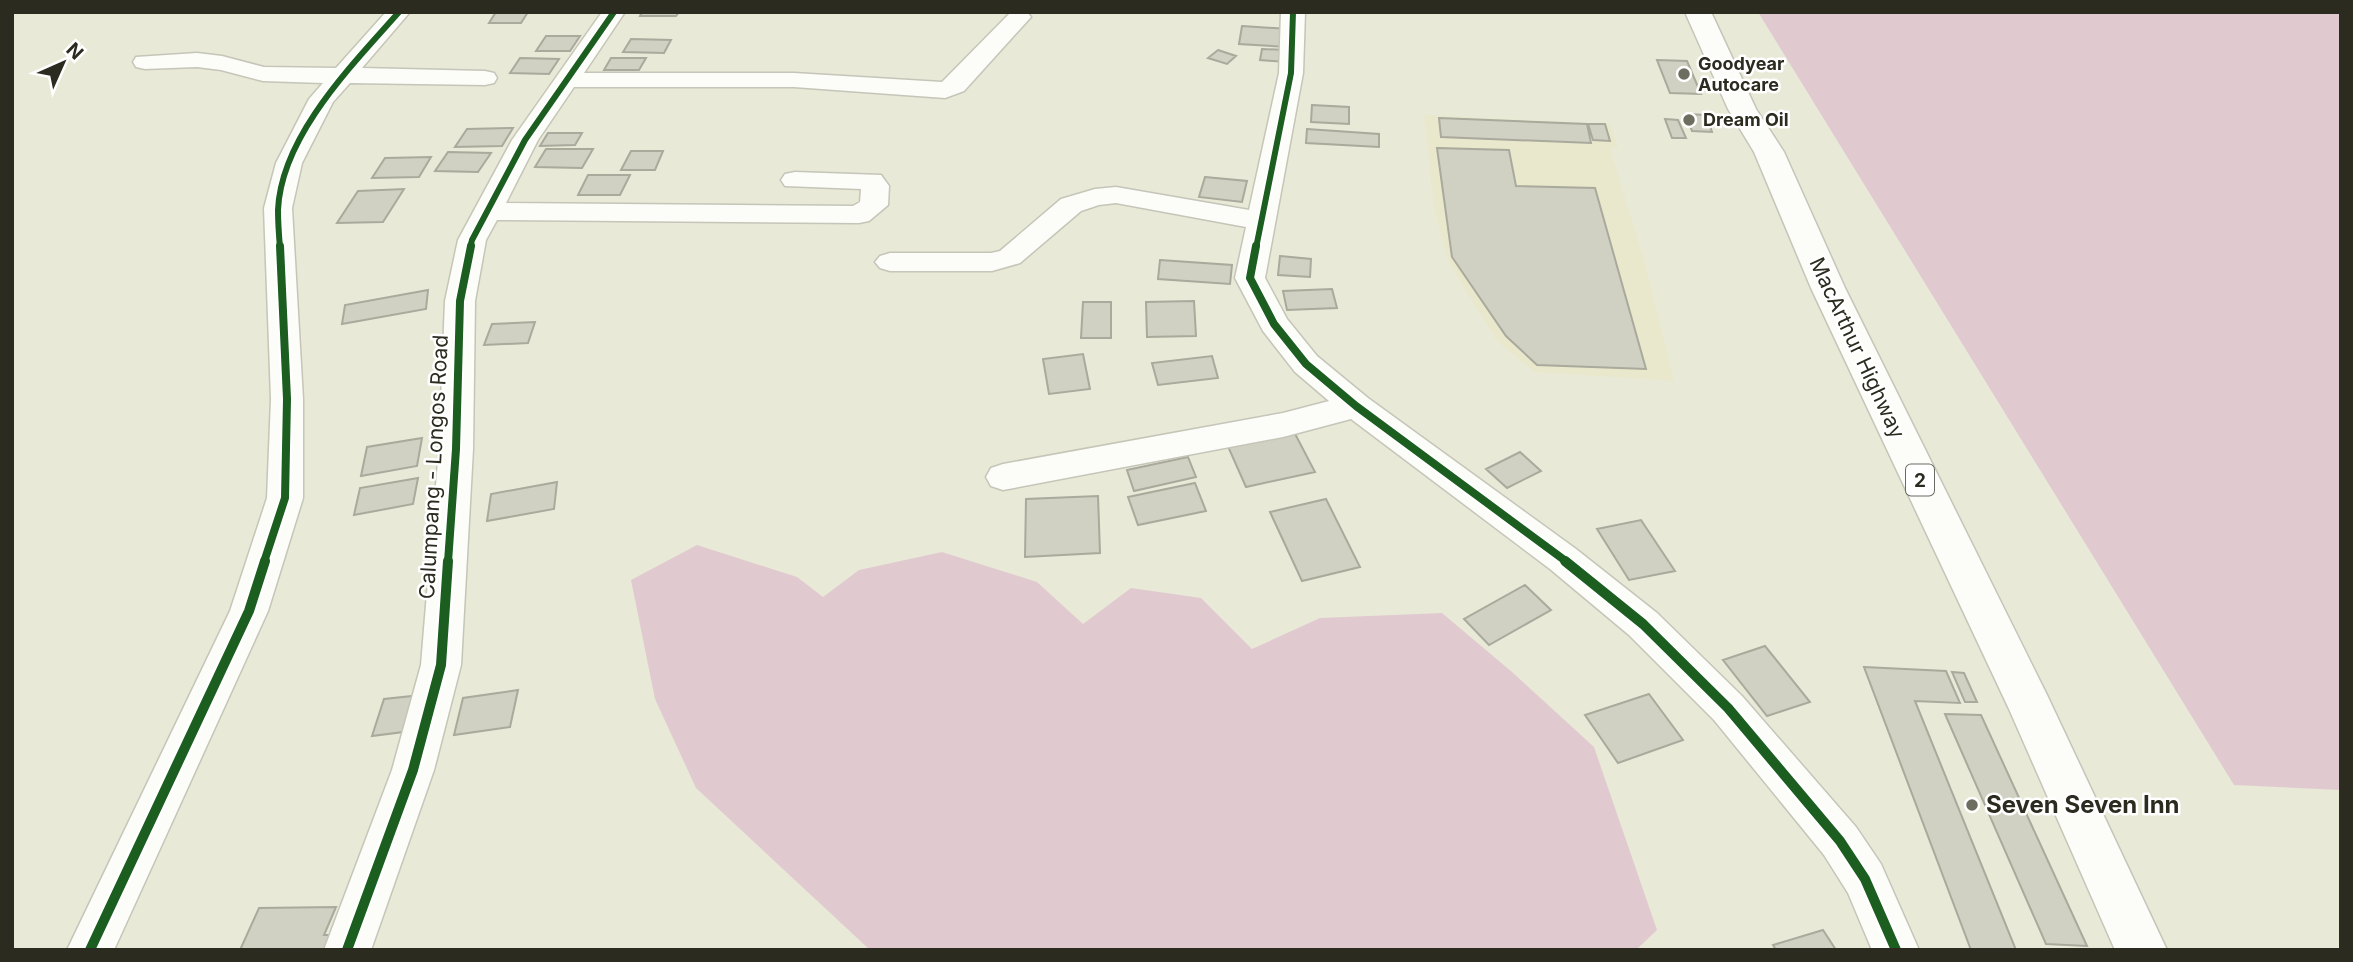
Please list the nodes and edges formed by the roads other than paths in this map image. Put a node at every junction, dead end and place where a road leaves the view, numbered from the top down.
1 (399, 12) edge
2 (614, 12) edge
3 (1293, 12) edge
4 (1698, 12) edge
5 (1019, 17) dead end
6 (145, 62) dead end
7 (344, 77) junction
8 (485, 78) dead end
9 (566, 80) junction
10 (795, 180) dead end
11 (487, 211) junction
12 (1262, 221) junction
13 (890, 262) dead end
14 (1356, 406) junction
15 (1003, 477) dead end
16 (90, 950) edge
17 (347, 950) edge
18 (1896, 950) edge
19 (2141, 950) edge

1 - 7 street
2 - 9 street, Calumpang - Longos Road
3 - 12 street
4 - 19 highway, MacArthur Highway / 2
5 - 9 street
6 - 7 street
7 - 8 street
7 - 16 street
9 - 11 street, Calumpang - Longos Road
10 - 11 street
11 - 17 street, Calumpang - Longos Road
12 - 13 street
12 - 14 street
14 - 15 street
14 - 18 street

